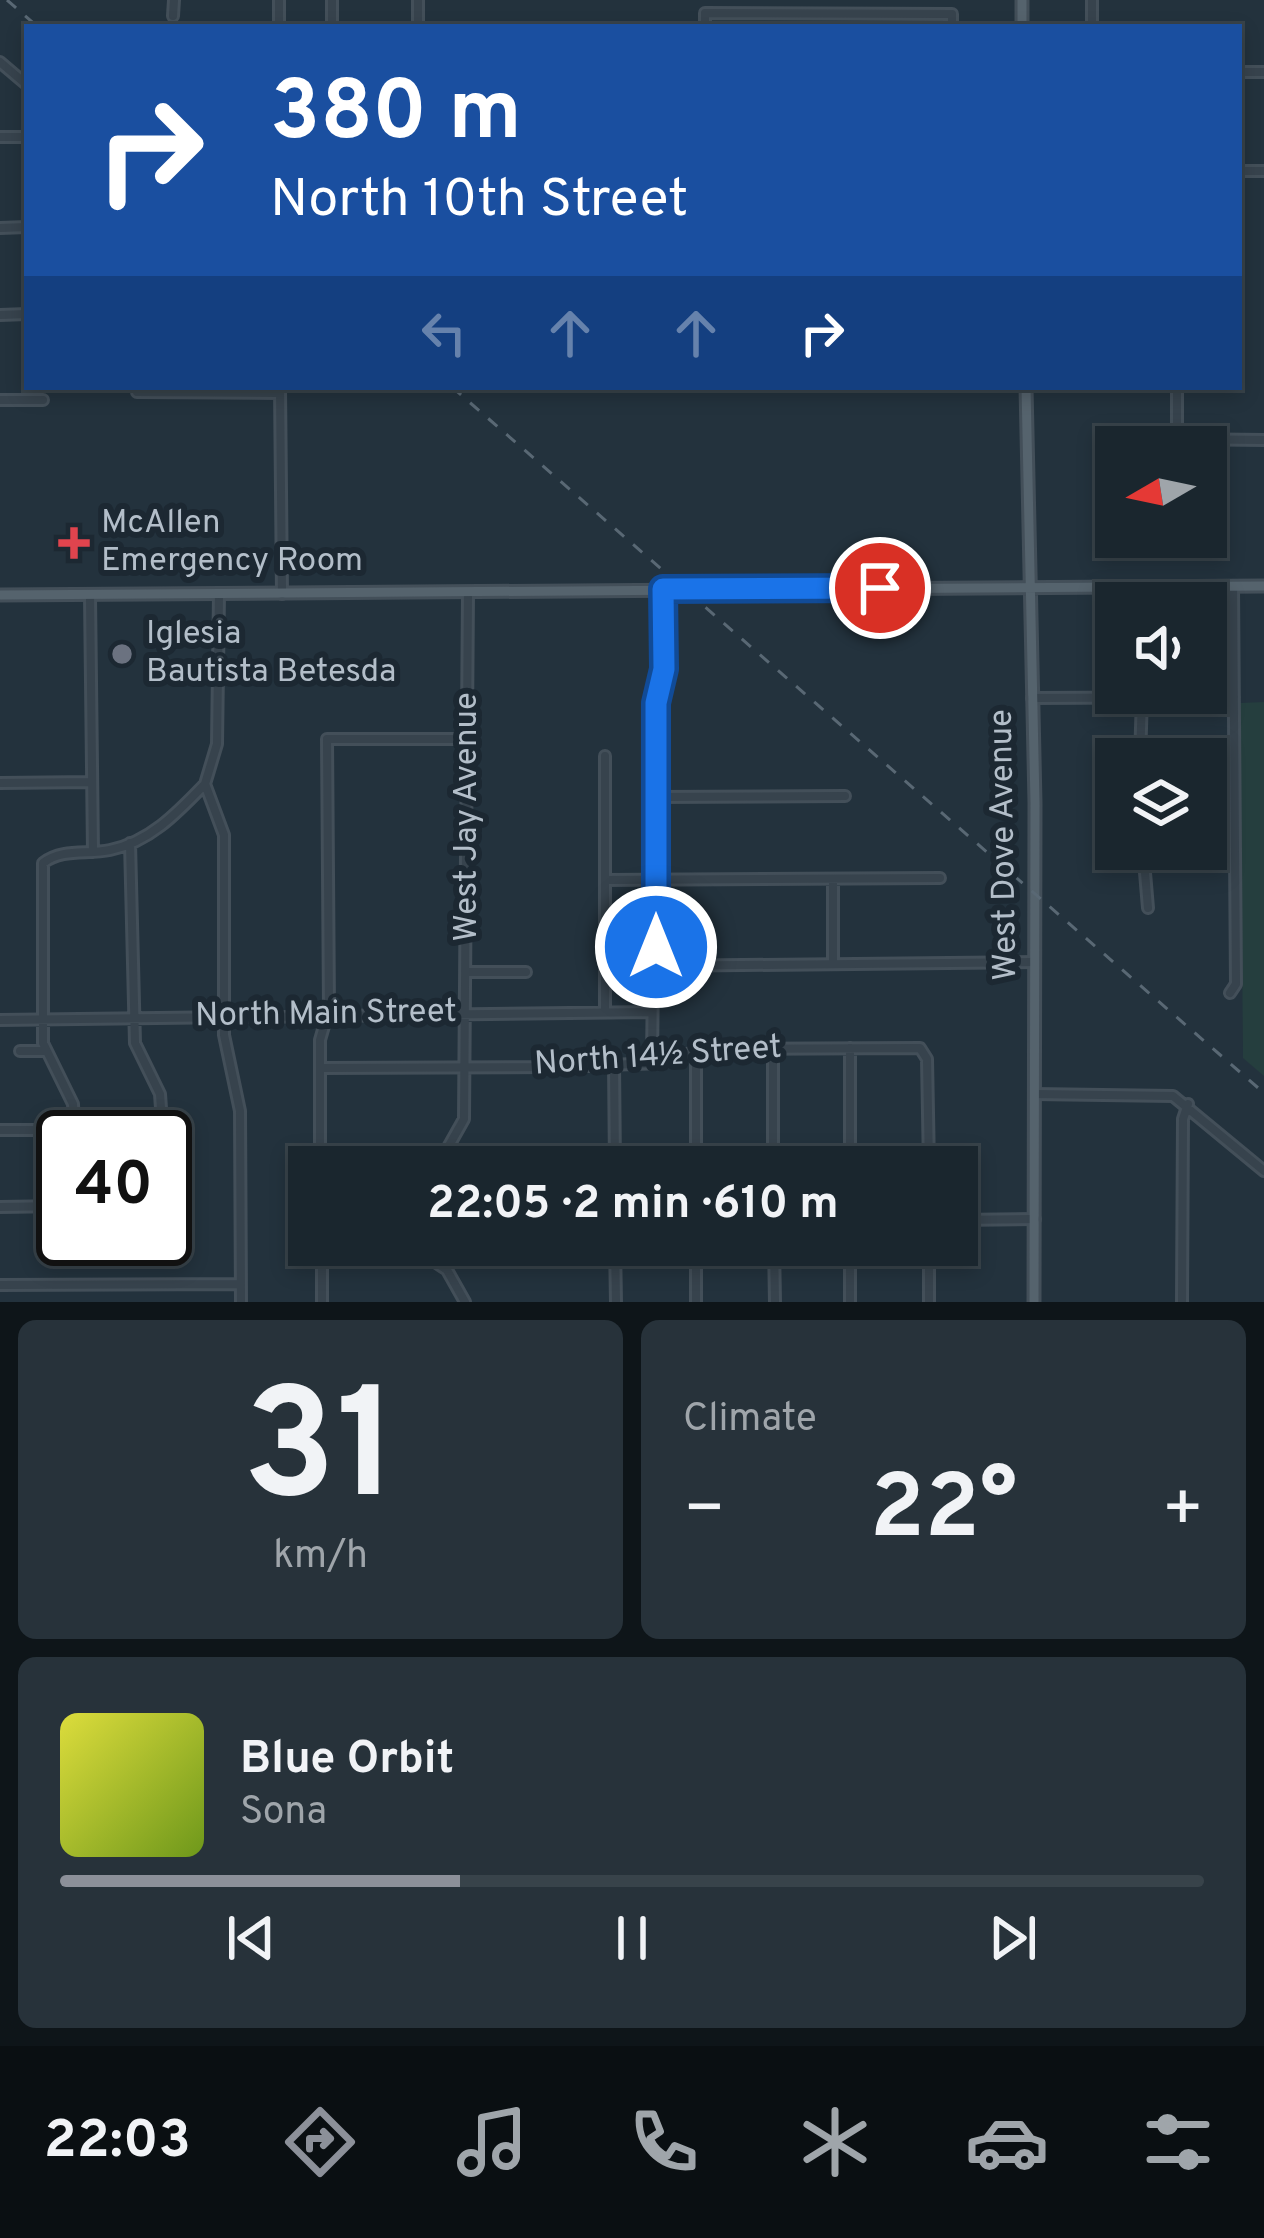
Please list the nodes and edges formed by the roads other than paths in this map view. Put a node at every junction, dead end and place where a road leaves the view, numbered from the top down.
1 (174, 0) edge
2 (173, 16) dead end
3 (706, 24) edge
4 (952, 24) edge
5 (0, 62) edge
6 (24, 82) edge
7 (137, 390) edge
8 (223, 390) edge
9 (280, 390) edge
10 (1026, 390) edge
11 (1178, 390) edge
12 (0, 400) edge
13 (43, 400) dead end
14 (1177, 426) edge
15 (1227, 440) edge
16 (1264, 440) edge
17 (1233, 586) junction
18 (1264, 586) edge
19 (663, 589) junction
20 (1028, 590) junction
21 (468, 593) junction
22 (219, 594) junction
23 (282, 594) junction
24 (0, 595) edge
25 (90, 596) junction
26 (1095, 697) edge
27 (1227, 697) edge
28 (1234, 697) junction
29 (1029, 698) junction
30 (468, 739) junction
31 (604, 756) dead end
32 (92, 782) junction
33 (0, 783) edge
34 (206, 784) junction
35 (845, 796) dead end
36 (656, 797) junction
37 (130, 843) junction
38 (93, 852) junction
39 (1145, 870) edge
40 (940, 878) dead end
41 (605, 880) junction
42 (657, 880) junction
43 (832, 880) junction
44 (1148, 908) dead end
45 (1034, 962) junction
46 (833, 963) junction
47 (656, 966) junction
48 (468, 972) junction
49 (526, 972) dead end
50 (1230, 993) dead end
51 (468, 1012) junction
52 (605, 1012) junction
53 (652, 1012) junction
54 (327, 1016) junction
55 (224, 1018) junction
56 (133, 1019) junction
57 (0, 1020) edge
58 (41, 1020) junction
59 (773, 1048) junction
60 (850, 1048) junction
61 (696, 1049) junction
62 (20, 1051) dead end
63 (46, 1051) junction
64 (614, 1063) junction
65 (652, 1063) junction
66 (468, 1064) junction
67 (320, 1068) junction
68 (1034, 1094) junction
69 (1188, 1104) junction
70 (161, 1110) edge
71 (0, 1130) edge
72 (320, 1146) edge
73 (450, 1146) edge
74 (615, 1146) edge
75 (696, 1146) edge
76 (773, 1146) edge
77 (850, 1146) edge
78 (928, 1146) edge
79 (1264, 1171) edge
80 (36, 1206) edge
81 (0, 1207) edge
82 (1035, 1219) junction
83 (978, 1220) edge
84 (322, 1266) edge
85 (444, 1266) edge
86 (616, 1266) edge
87 (695, 1266) edge
88 (774, 1266) edge
89 (850, 1266) edge
90 (929, 1266) edge
91 (240, 1284) junction
92 (0, 1285) edge
93 (241, 1302) edge
94 (322, 1302) edge
95 (465, 1302) edge
96 (616, 1302) edge
97 (696, 1302) edge
98 (775, 1302) edge
99 (850, 1302) edge
100 (929, 1302) edge
101 (1034, 1302) edge
102 (1182, 1302) edge

1 - 2 street
3 - 4 street
5 - 6 street
7 - 8 street
8 - 9 street
9 - 23 street
10 - 20 main road, West Dove Avenue
11 - 14 street
12 - 13 street
15 - 16 street
17 - 18 main road
17 - 20 main road
17 - 28 street
19 - 20 main road
19 - 21 main road
19 - 36 street
20 - 29 main road, West Dove Avenue
21 - 23 main road
21 - 30 street, West Jay Avenue
22 - 23 main road
22 - 25 main road
22 - 34 street
24 - 25 main road
25 - 32 street
26 - 29 street
27 - 28 street
28 - 50 street
29 - 45 main road, West Dove Avenue
30 - 48 street, West Jay Avenue
30 - 54 street
31 - 41 street
32 - 33 street
32 - 38 street
34 - 37 street
34 - 55 street
35 - 36 street
36 - 42 street
37 - 38 street
37 - 56 street
38 - 58 street
39 - 44 street
40 - 43 street
41 - 42 street
41 - 52 street
42 - 43 street
42 - 47 street
43 - 46 street
45 - 46 street
45 - 68 main road, West Dove Avenue
46 - 47 street
47 - 53 street
48 - 49 street
48 - 51 street, West Jay Avenue
51 - 52 street, North Main Street
51 - 54 street, North Main Street
51 - 66 street, West Jay Avenue
52 - 53 street, North Main Street
53 - 65 street
54 - 55 street, North Main Street
54 - 67 street
55 - 56 street, North Main Street
55 - 91 street
56 - 58 street, North Main Street
56 - 70 street
57 - 58 street, North Main Street
58 - 63 street
59 - 60 street, North 14½ Street
59 - 61 street, North 14½ Street
59 - 76 street
60 - 77 street
60 - 78 street, North 14½ Street
61 - 65 street, North 14½ Street
61 - 75 street
62 - 63 street
63 - 71 street
64 - 65 street, North 14½ Street
64 - 66 street, North 14½ Street
64 - 74 street
66 - 67 street, North 14½ Street
66 - 73 street, West Jay Avenue
67 - 72 street
68 - 69 street
68 - 82 main road, West Dove Avenue
69 - 79 street
69 - 102 street
80 - 81 street
82 - 83 street
82 - 101 main road, West Dove Avenue
84 - 94 street
85 - 95 street
86 - 96 street
87 - 97 street
88 - 98 street
89 - 99 street
90 - 100 street
91 - 92 street
91 - 93 street

